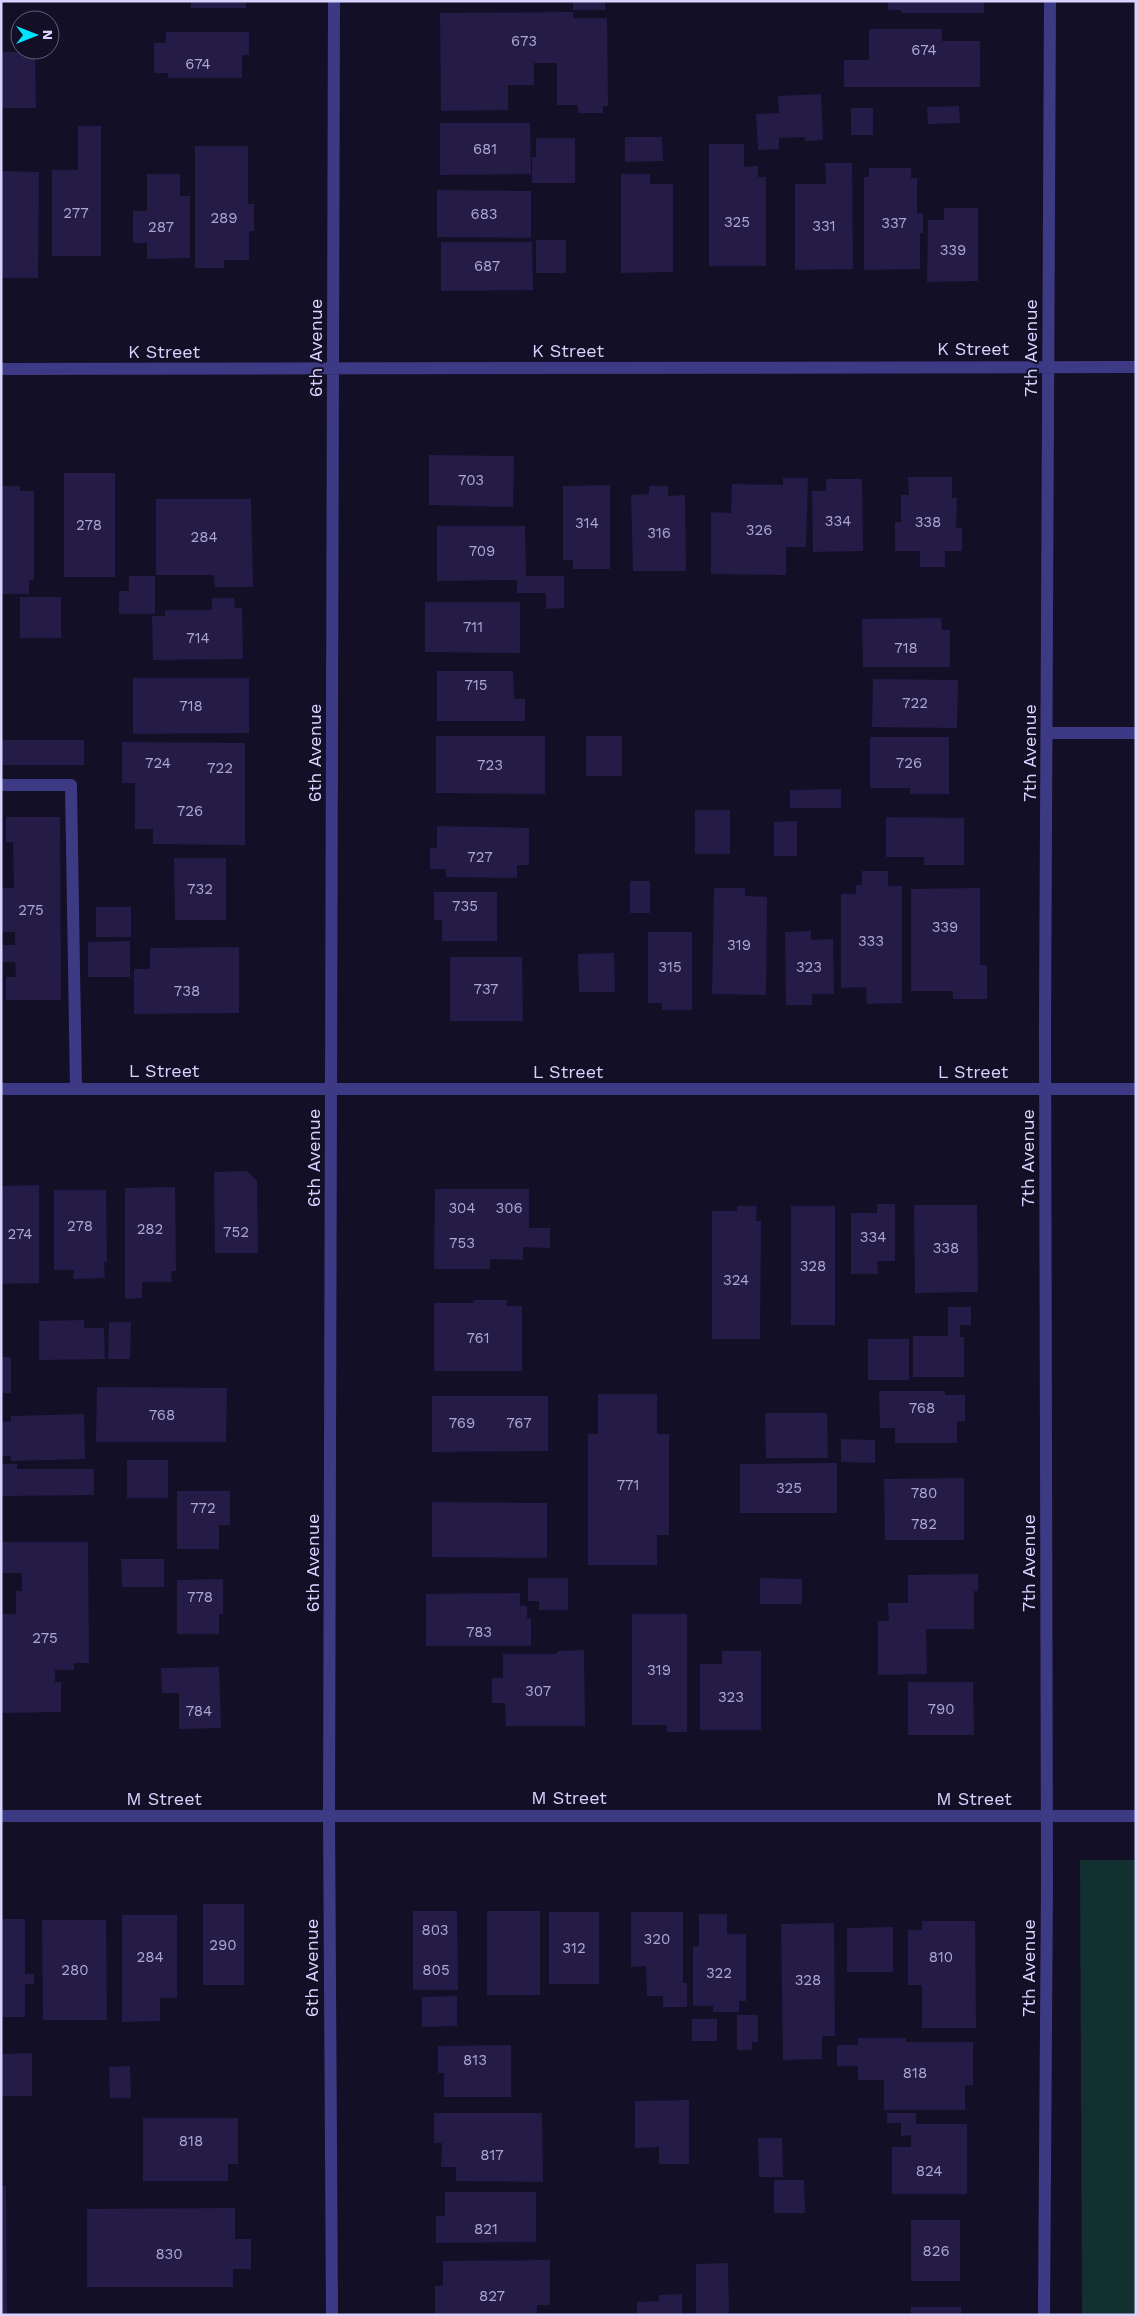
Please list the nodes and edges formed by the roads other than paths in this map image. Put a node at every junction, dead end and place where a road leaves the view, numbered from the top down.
1 (334, 1) edge
2 (1050, 1) edge
3 (1049, 366) junction
4 (1136, 367) edge
5 (1, 369) edge
6 (333, 369) junction
7 (1047, 732) junction
8 (1136, 733) edge
9 (1, 785) edge
10 (1, 1089) edge
11 (76, 1089) junction
12 (332, 1089) junction
13 (1045, 1089) junction
14 (1136, 1089) edge
15 (1, 1816) edge
16 (329, 1816) junction
17 (1047, 1816) junction
18 (1136, 1816) edge
19 (332, 2315) edge
20 (1044, 2315) edge

1 - 6 street, 6th Avenue
2 - 3 street, 7th Avenue
3 - 4 street, K Street
3 - 6 street, K Street
3 - 7 street, 7th Avenue
5 - 6 street, K Street
6 - 12 street, 6th Avenue
7 - 8 street
7 - 13 street, 7th Avenue
9 - 11 street
10 - 11 street, L Street
11 - 12 street, L Street
12 - 13 street, L Street
12 - 16 street, 6th Avenue
13 - 14 street, L Street
13 - 17 street, 7th Avenue
15 - 16 street, M Street
16 - 17 street, M Street
16 - 19 street, 6th Avenue
17 - 18 street, M Street
17 - 20 street, 7th Avenue

